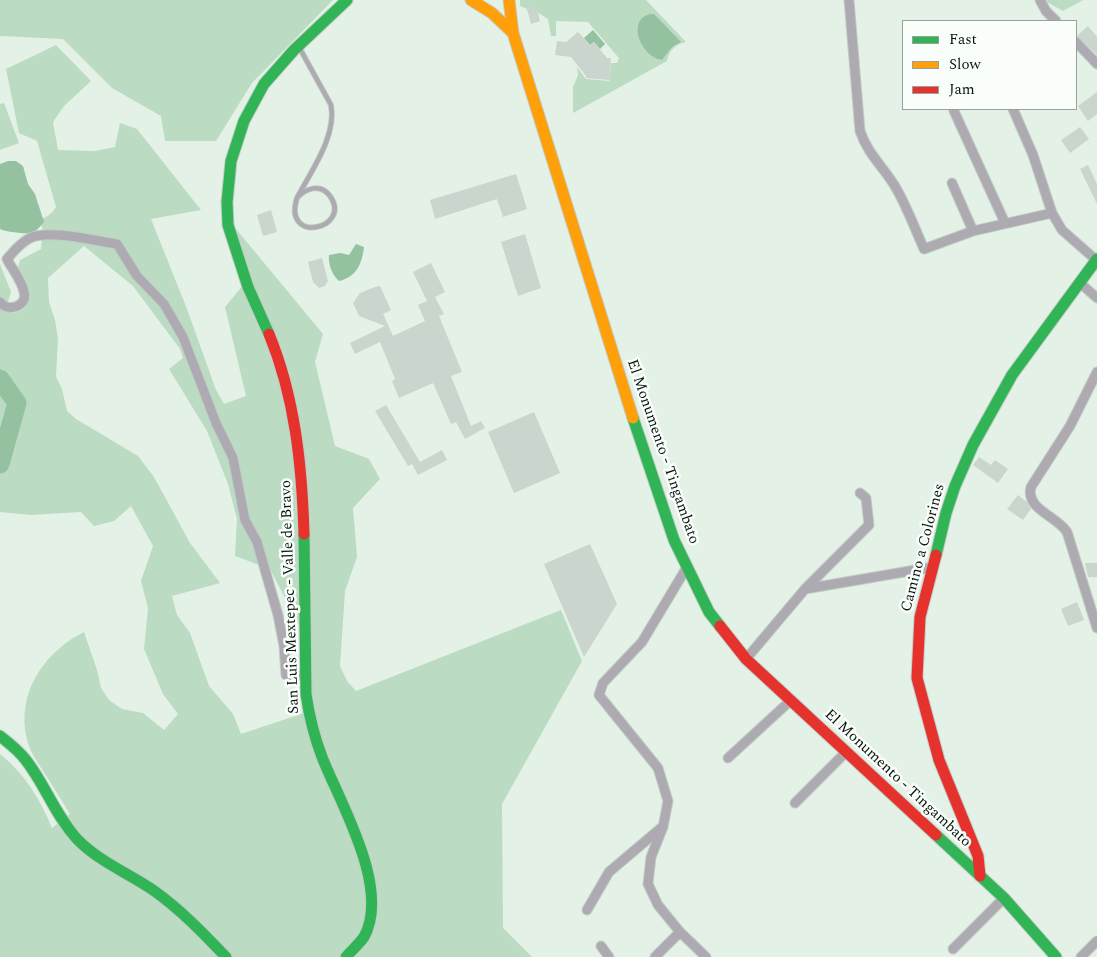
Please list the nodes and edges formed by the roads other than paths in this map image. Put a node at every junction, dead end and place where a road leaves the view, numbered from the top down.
1 (347, 0) edge
2 (471, 0) edge
3 (508, 0) edge
4 (849, 0) edge
5 (1040, 0) edge
6 (1055, 20) edge
7 (514, 33) junction
8 (1077, 43) edge
9 (299, 46) junction
10 (1097, 64) edge
11 (1013, 110) edge
12 (954, 111) dead end
13 (952, 183) dead end
14 (297, 198) junction
15 (1052, 213) junction
16 (1005, 223) junction
17 (973, 231) junction
18 (1097, 259) edge
19 (1080, 283) junction
20 (1097, 298) edge
21 (0, 302) edge
22 (1097, 372) edge
23 (860, 493) dead end
24 (687, 567) junction
25 (933, 567) junction
26 (805, 589) junction
27 (1097, 628) edge
28 (746, 660) junction
29 (306, 675) junction
30 (790, 701) junction
31 (0, 736) edge
32 (846, 752) junction
33 (728, 758) dead end
34 (795, 803) dead end
35 (663, 827) junction
36 (980, 876) junction
37 (1004, 898) junction
38 (588, 910) dead end
39 (680, 932) junction
40 (1097, 941) edge
41 (600, 946) dead end
42 (953, 948) dead end
43 (226, 957) edge
44 (346, 957) edge
45 (609, 957) edge
46 (655, 957) edge
47 (706, 957) edge
48 (1056, 957) edge
49 (1081, 957) edge

1 - 9 main road, San Luis Mextepec - Valle de Bravo
2 - 7 main road
3 - 7 main road, El Monumento - Tingambato
4 - 17 street
5 - 6 street
7 - 24 main road, El Monumento - Tingambato
8 - 10 street
9 - 14 lane
9 - 29 main road, San Luis Mextepec - Valle de Bravo
11 - 15 street
12 - 16 street
13 - 17 street
14 - 14 lane
15 - 16 street
15 - 18 street
16 - 17 street
18 - 19 main road, Camino a Colorines
19 - 20 street
19 - 25 main road, Camino a Colorines
21 - 29 street
22 - 27 street
23 - 26 street
24 - 28 main road, El Monumento - Tingambato
24 - 35 street
25 - 26 street
25 - 36 main road, Camino a Colorines
26 - 28 street
28 - 30 main road, El Monumento - Tingambato
29 - 44 main road, San Luis Mextepec - Valle de Bravo
30 - 32 main road, El Monumento - Tingambato
30 - 33 street
31 - 43 main road
32 - 34 street
32 - 36 main road, El Monumento - Tingambato
35 - 38 street
35 - 39 street
36 - 37 main road, El Monumento - Tingambato
37 - 42 street
37 - 48 main road, El Monumento - Tingambato
39 - 46 street
39 - 47 street
40 - 49 street
41 - 45 street

